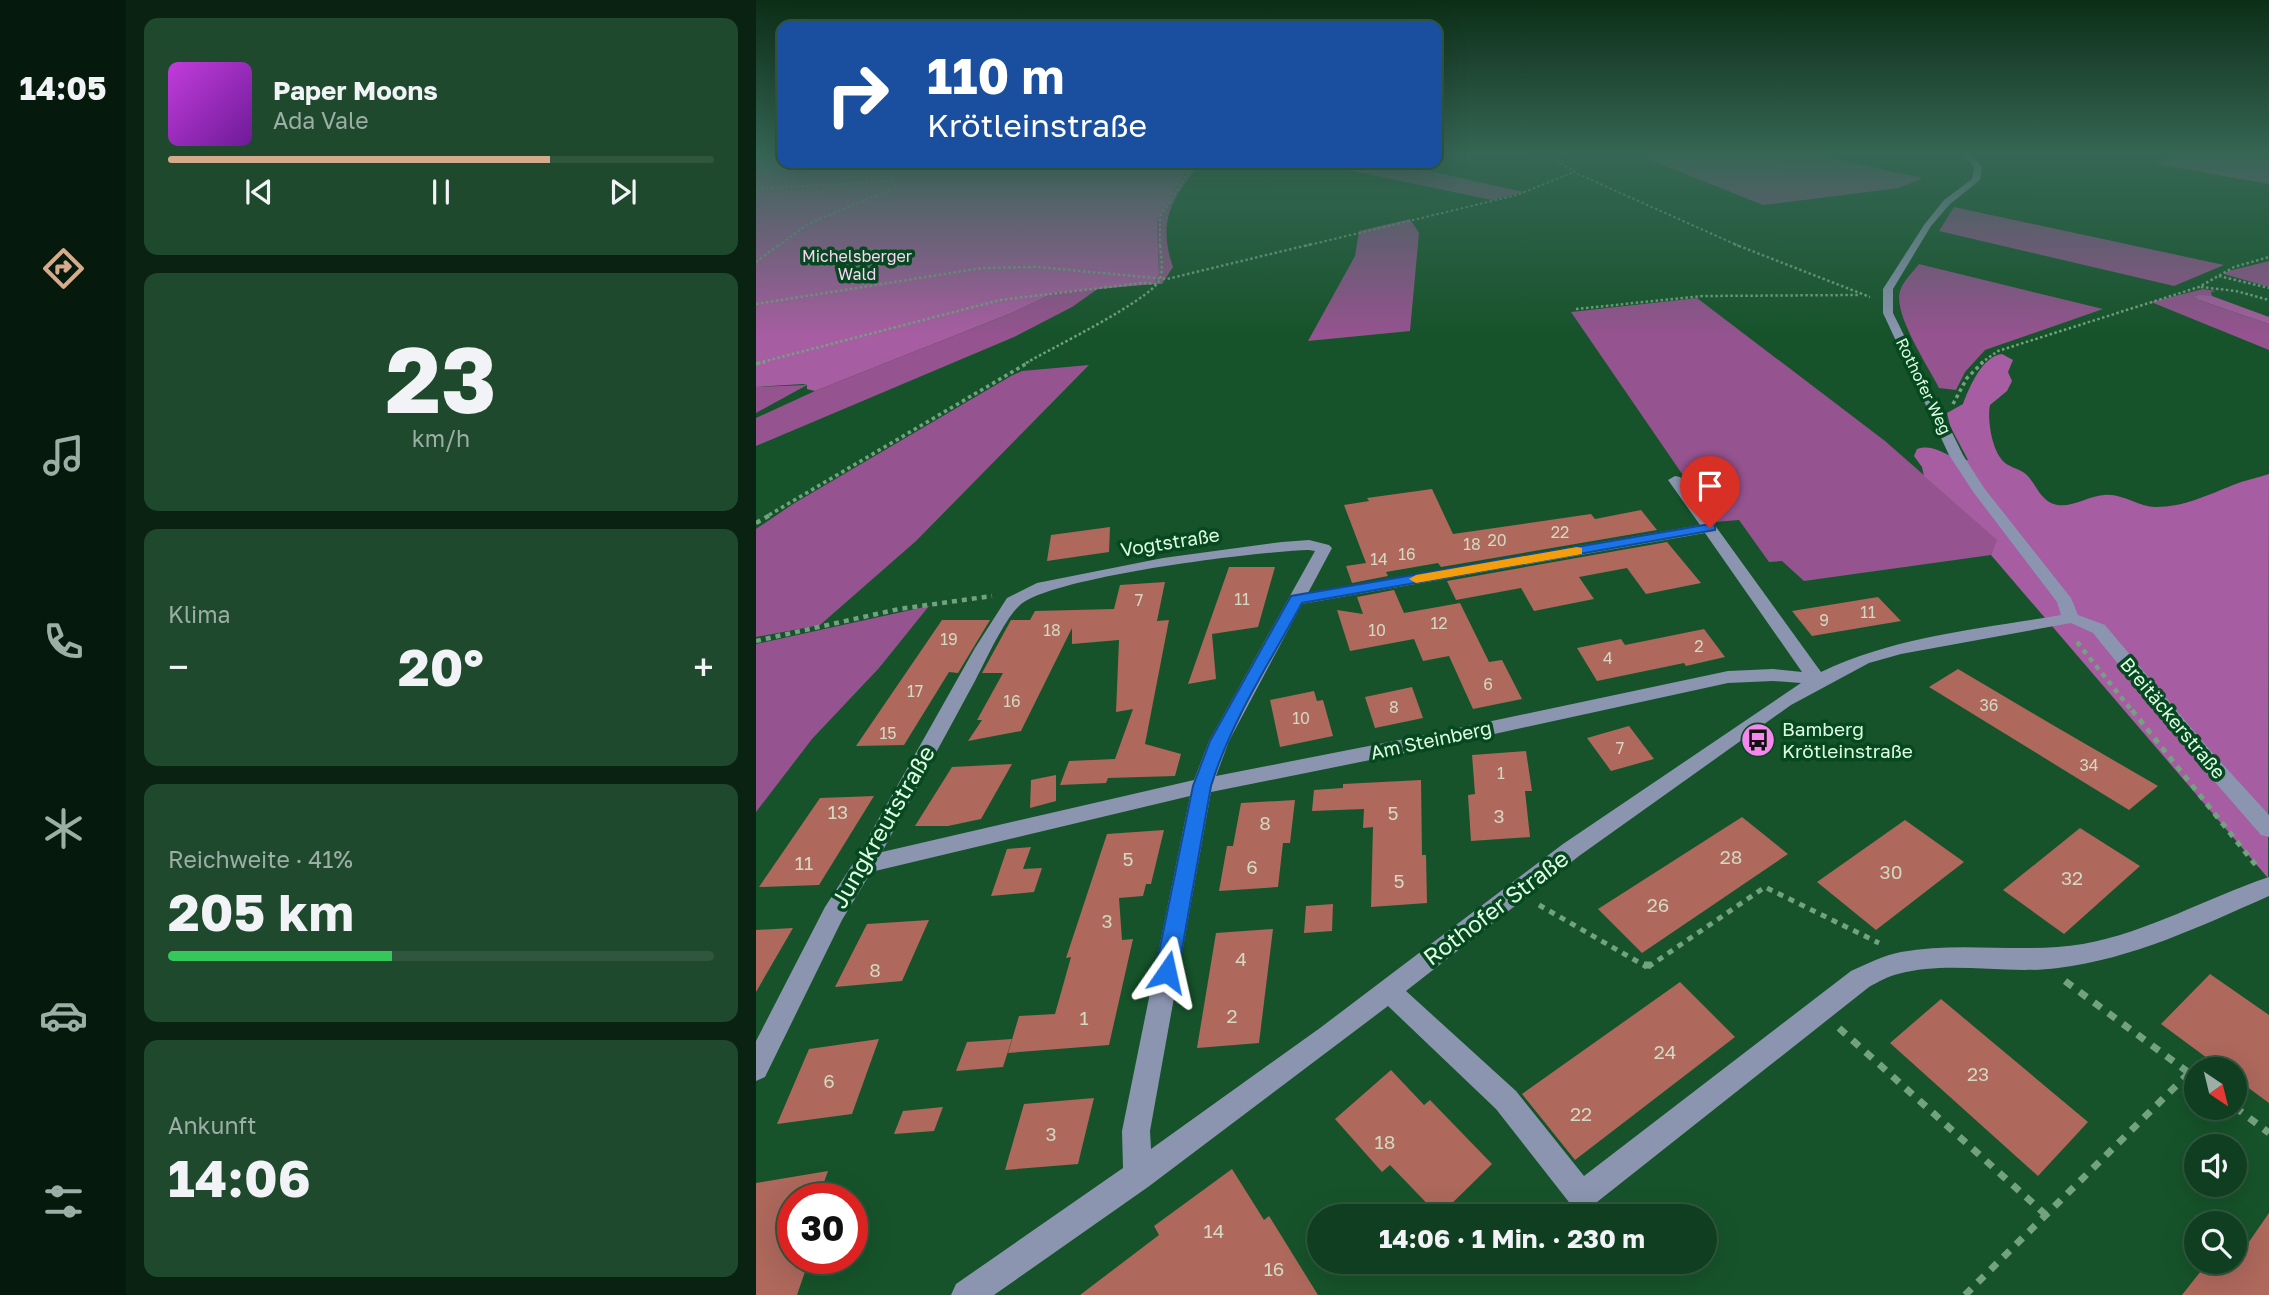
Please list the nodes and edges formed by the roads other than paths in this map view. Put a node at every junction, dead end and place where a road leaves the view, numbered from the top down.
1 (1937, 214) edge
2 (1675, 480) dead end
3 (1710, 528) junction
4 (1024, 594) joint
5 (1296, 600) junction
6 (2065, 619) junction
7 (1818, 681) junction
8 (1202, 786) junction
9 (2269, 829) edge
10 (864, 865) junction
11 (2265, 879) edge
12 (1388, 990) junction
13 (756, 1068) edge
14 (1138, 1177) junction
15 (967, 1295) edge

1 - 6 street, Rothofer Weg
2 - 3 street
3 - 5 street
3 - 7 street
4 - 5 street, Vogtstraße
4 - 10 street, Jungkreutstraße
5 - 8 street
6 - 7 street, Rothofer Straße
6 - 9 street, Breitäckerstraße
7 - 8 street, Am Steinberg
7 - 12 street, Rothofer Straße
8 - 10 street, Am Steinberg
8 - 14 street
10 - 13 street, Jungkreutstraße
11 - 12 street
12 - 14 street, Rothofer Straße
14 - 15 street, Rothofer Straße

